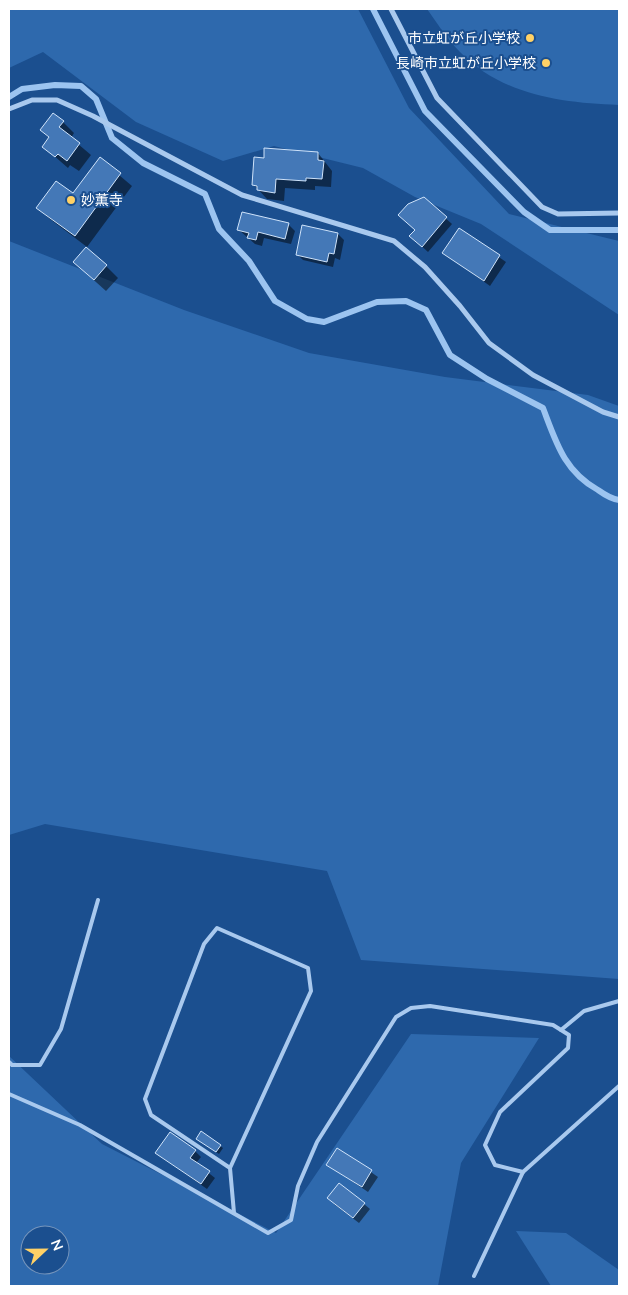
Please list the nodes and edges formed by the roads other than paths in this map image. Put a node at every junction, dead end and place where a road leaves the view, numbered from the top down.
1 (391, 9) edge
2 (9, 109) edge
3 (619, 213) edge
4 (619, 417) edge
5 (98, 900) dead end
6 (619, 1001) edge
7 (561, 1030) junction
8 (9, 1062) edge
9 (619, 1086) edge
10 (9, 1094) edge
11 (230, 1168) junction
12 (523, 1172) junction
13 (234, 1213) junction
14 (474, 1276) dead end

1 - 3 street
2 - 4 street
5 - 8 lane
6 - 7 lane
7 - 12 lane
7 - 13 lane
9 - 12 lane
10 - 13 lane
11 - 11 lane
11 - 13 lane
12 - 14 lane

